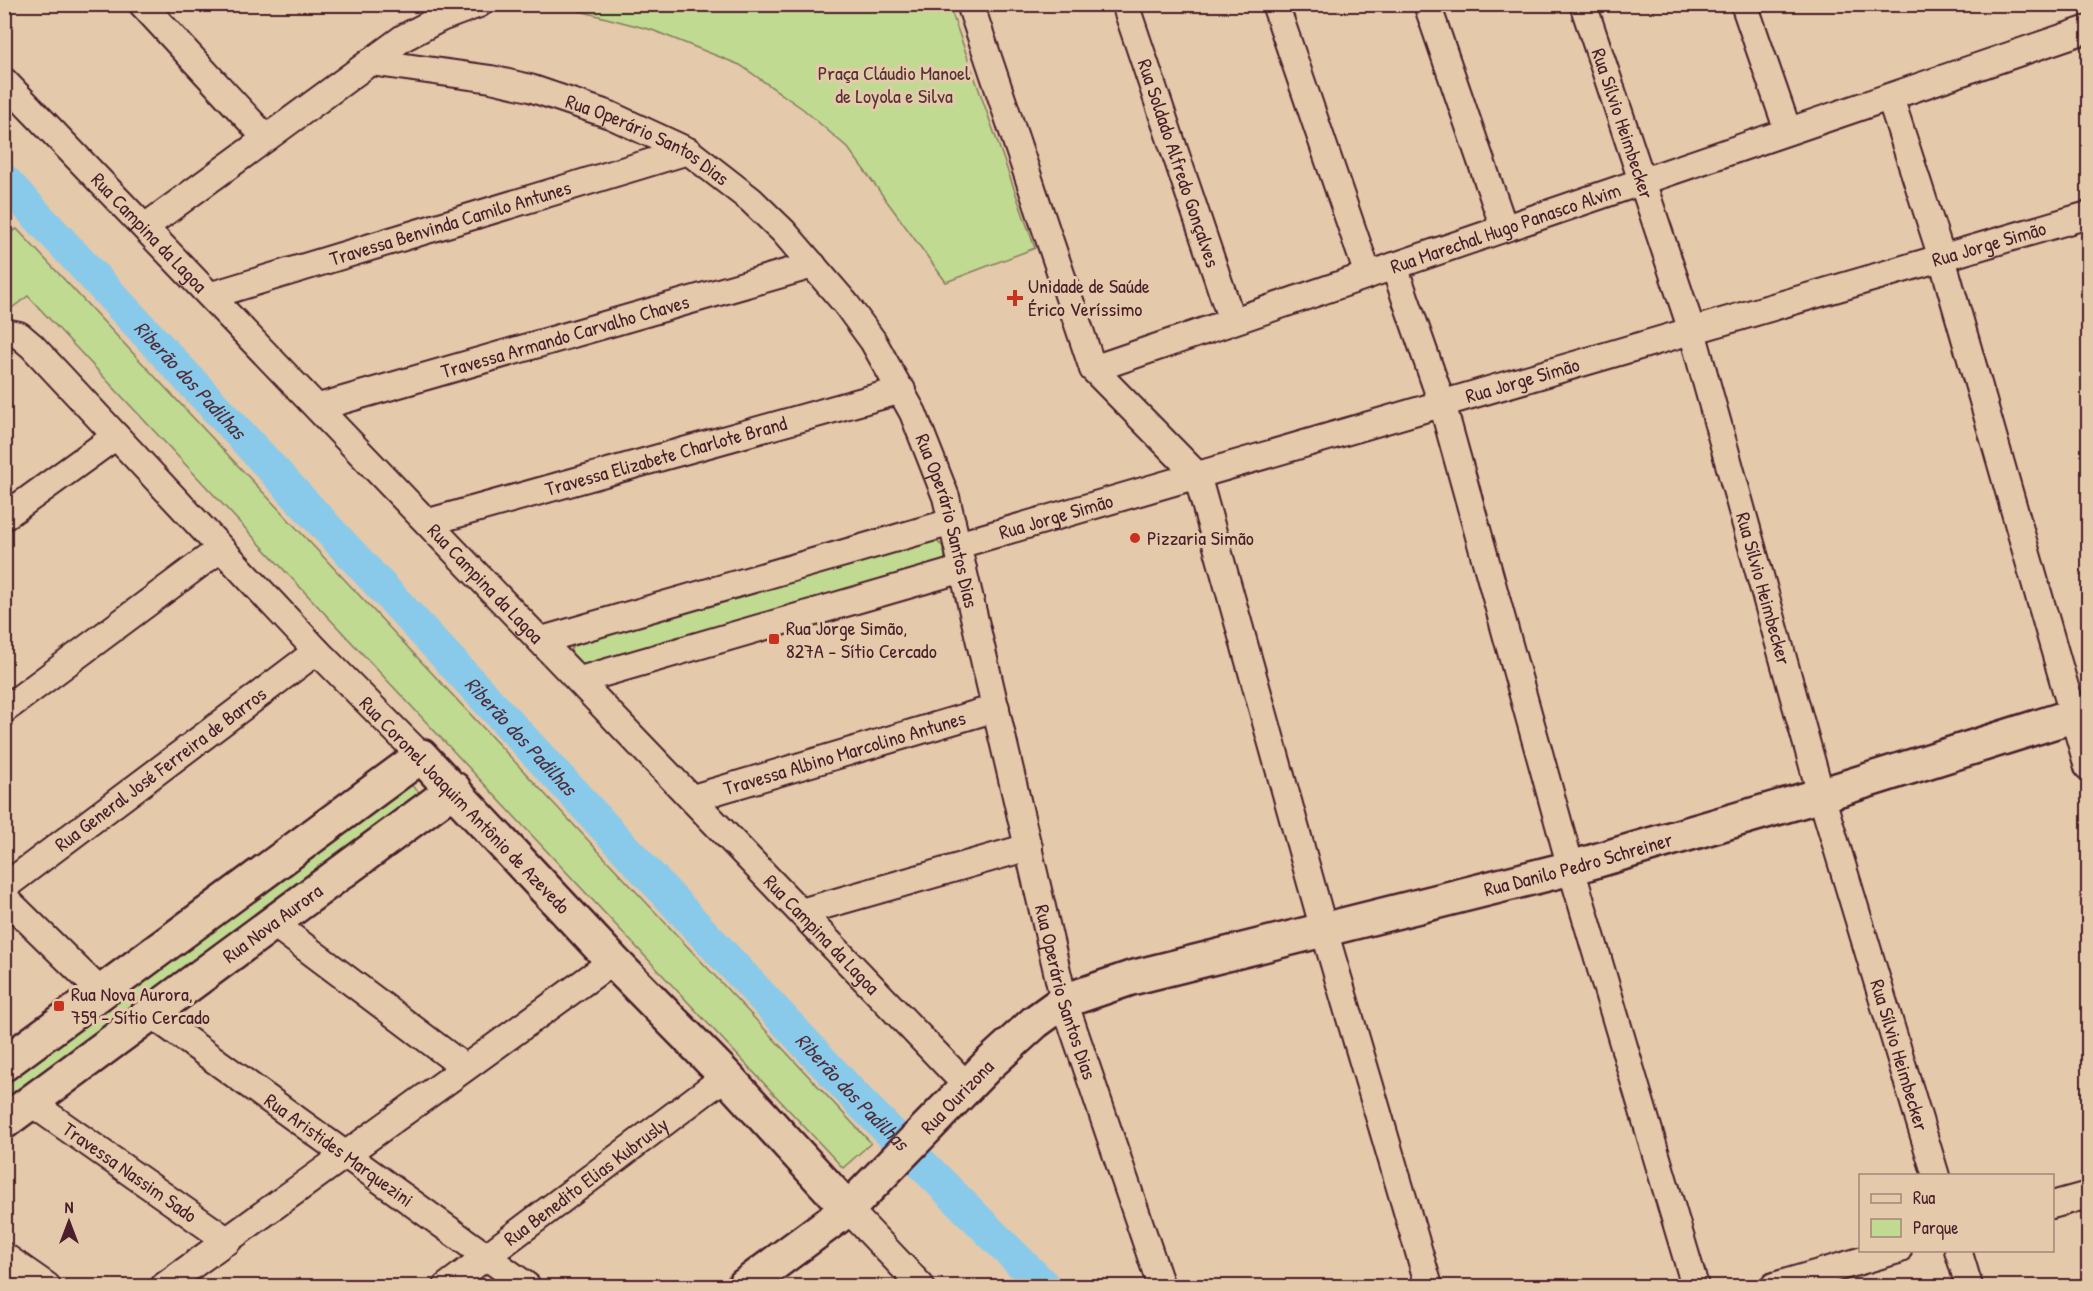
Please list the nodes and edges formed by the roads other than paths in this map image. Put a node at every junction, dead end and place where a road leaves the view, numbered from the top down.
1 (142, 4) edge
2 (479, 4) edge
3 (970, 4) edge
4 (1125, 4) edge
5 (1275, 4) edge
6 (1427, 4) edge
7 (1582, 4) edge
8 (1744, 4) edge
9 (2088, 29) edge
10 (370, 62) junction
11 (4, 81) edge
12 (1890, 97) junction
13 (1788, 131) junction
14 (266, 138) junction
15 (687, 151) junction
16 (1642, 181) junction
17 (2088, 215) edge
18 (145, 227) junction
19 (1504, 228) junction
20 (1942, 258) junction
21 (813, 266) junction
22 (1394, 266) junction
23 (1368, 274) junction
24 (212, 295) junction
25 (1233, 321) junction
26 (1692, 330) junction
27 (4, 332) edge
28 (1093, 369) junction
29 (902, 390) junction
30 (1442, 404) junction
31 (319, 407) junction
32 (116, 436) junction
33 (1197, 475) junction
34 (4, 517) edge
35 (429, 522) junction
36 (958, 545) junction
37 (220, 549) junction
38 (542, 640) junction
39 (317, 651) junction
40 (580, 680) junction
41 (996, 708) junction
42 (4, 710) edge
43 (2081, 714) edge
44 (421, 756) junction
45 (2088, 767) edge
46 (454, 789) junction
47 (1821, 795) junction
48 (693, 798) junction
49 (1029, 847) junction
50 (1571, 868) junction
51 (4, 887) edge
52 (4, 897) edge
53 (801, 912) junction
54 (273, 923) junction
55 (1324, 930) junction
56 (613, 961) junction
57 (101, 992) junction
58 (1064, 1001) junction
59 (151, 1014) junction
60 (4, 1064) edge
61 (464, 1067) junction
62 (726, 1076) junction
63 (967, 1086) junction
64 (30, 1102) junction
65 (4, 1122) edge
66 (346, 1155) junction
67 (1935, 1174) edge
68 (2088, 1195) edge
69 (839, 1199) junction
70 (2054, 1205) edge
71 (228, 1241) junction
72 (1895, 1252) edge
73 (1958, 1252) edge
74 (4, 1256) edge
75 (486, 1257) junction
76 (47, 1287) edge
77 (164, 1287) edge
78 (447, 1287) edge
79 (527, 1287) edge
80 (744, 1287) edge
81 (921, 1287) edge
82 (1161, 1287) edge
83 (1429, 1287) edge
84 (1695, 1287) edge
85 (1774, 1287) edge
86 (1969, 1287) edge

1 - 14 street
2 - 10 street
3 - 28 street
4 - 25 street, Rua Soldado Alfredo Gonçalves
5 - 23 street
6 - 19 street
7 - 16 street, Rua Sílvio Heimbecker
8 - 13 street
9 - 12 street, Rua Marechal Hugo Panasco Alvim
10 - 14 street
10 - 15 street, Rua Operário Santos Dias
11 - 18 street, Rua Campina da Lagoa
12 - 13 street, Rua Marechal Hugo Panasco Alvim
12 - 20 street
13 - 16 street, Rua Marechal Hugo Panasco Alvim
14 - 18 street
15 - 21 street, Rua Operário Santos Dias
15 - 24 street, Travessa Benvinda Camilo Antunes
16 - 19 street, Rua Marechal Hugo Panasco Alvim
16 - 26 street, Rua Sílvio Heimbecker
17 - 20 street, Rua Jorge Simão
18 - 24 street, Rua Campina da Lagoa
19 - 22 street, Rua Marechal Hugo Panasco Alvim
20 - 26 street, Rua Jorge Simão
20 - 43 street
21 - 29 street, Rua Operário Santos Dias
21 - 31 street, Travessa Armando Carvalho Chaves
22 - 23 street, Rua Marechal Hugo Panasco Alvim
22 - 30 street
23 - 25 street, Rua Marechal Hugo Panasco Alvim
24 - 31 street, Rua Campina da Lagoa
25 - 28 street, Rua Marechal Hugo Panasco Alvim
26 - 30 street, Rua Jorge Simão
26 - 47 street, Rua Sílvio Heimbecker
27 - 32 street, Rua Coronel Joaquim Antônio de Azevedo
28 - 33 street
29 - 35 street, Travessa Elizabete Charlote Brand
29 - 36 street, Rua Operário Santos Dias
30 - 33 street, Rua Jorge Simão
30 - 50 street
31 - 35 street, Rua Campina da Lagoa
32 - 34 street
32 - 37 street, Rua Coronel Joaquim Antônio de Azevedo
33 - 36 street, Rua Jorge Simão
33 - 55 street
35 - 38 street, Rua Campina da Lagoa
36 - 38 street, Rua Jorge Simão
36 - 40 street, Rua Jorge Simão
36 - 41 street, Rua Operário Santos Dias
37 - 39 street, Rua Coronel Joaquim Antônio de Azevedo
37 - 42 street
38 - 40 street, Rua Campina da Lagoa
39 - 44 street, Rua Coronel Joaquim Antônio de Azevedo
39 - 51 street, Rua General José Ferreira de Barros
40 - 48 street, Rua Campina da Lagoa
41 - 48 street, Travessa Albino Marcolino Antunes
41 - 49 street, Rua Operário Santos Dias
43 - 45 street
43 - 47 main road, Rua Danilo Pedro Schreiner
44 - 46 main road, Rua Coronel Joaquim Antônio de Azevedo
44 - 57 main road
46 - 54 main road, Rua Nova Aurora
46 - 56 main road, Rua Coronel Joaquim Antônio de Azevedo
47 - 50 main road, Rua Danilo Pedro Schreiner
47 - 67 street, Rua Sílvio Heimbecker
48 - 53 street, Rua Campina da Lagoa
49 - 53 street
49 - 58 street, Rua Operário Santos Dias
50 - 55 main road, Rua Danilo Pedro Schreiner
50 - 84 street
52 - 57 street
53 - 63 street, Rua Campina da Lagoa
54 - 59 main road, Rua Nova Aurora
54 - 61 street
55 - 58 main road, Rua Danilo Pedro Schreiner
55 - 83 street
56 - 61 street
56 - 62 main road, Rua Coronel Joaquim Antônio de Azevedo
57 - 60 main road
58 - 63 main road, Rua Ourizona
58 - 82 street, Rua Operário Santos Dias
59 - 64 main road, Rua Nova Aurora
59 - 66 street, Rua Aristides Marquezini
61 - 66 street
62 - 69 main road, Rua Coronel Joaquim Antônio de Azevedo
62 - 75 street, Rua Benedito Elias Kubrusly
63 - 69 main road, Rua Ourizona
64 - 65 main road, Rua Nova Aurora
64 - 71 street, Travessa Nassim Sado
66 - 71 street
66 - 75 street, Rua Aristides Marquezini
68 - 70 street
69 - 80 main road, Rua Ourizona
69 - 81 street, Rua Coronel Joaquim Antônio de Azevedo
71 - 77 street
72 - 85 street
73 - 86 street
74 - 76 street
75 - 78 street, Rua Benedito Elias Kubrusly
75 - 79 street, Rua Aristides Marquezini

